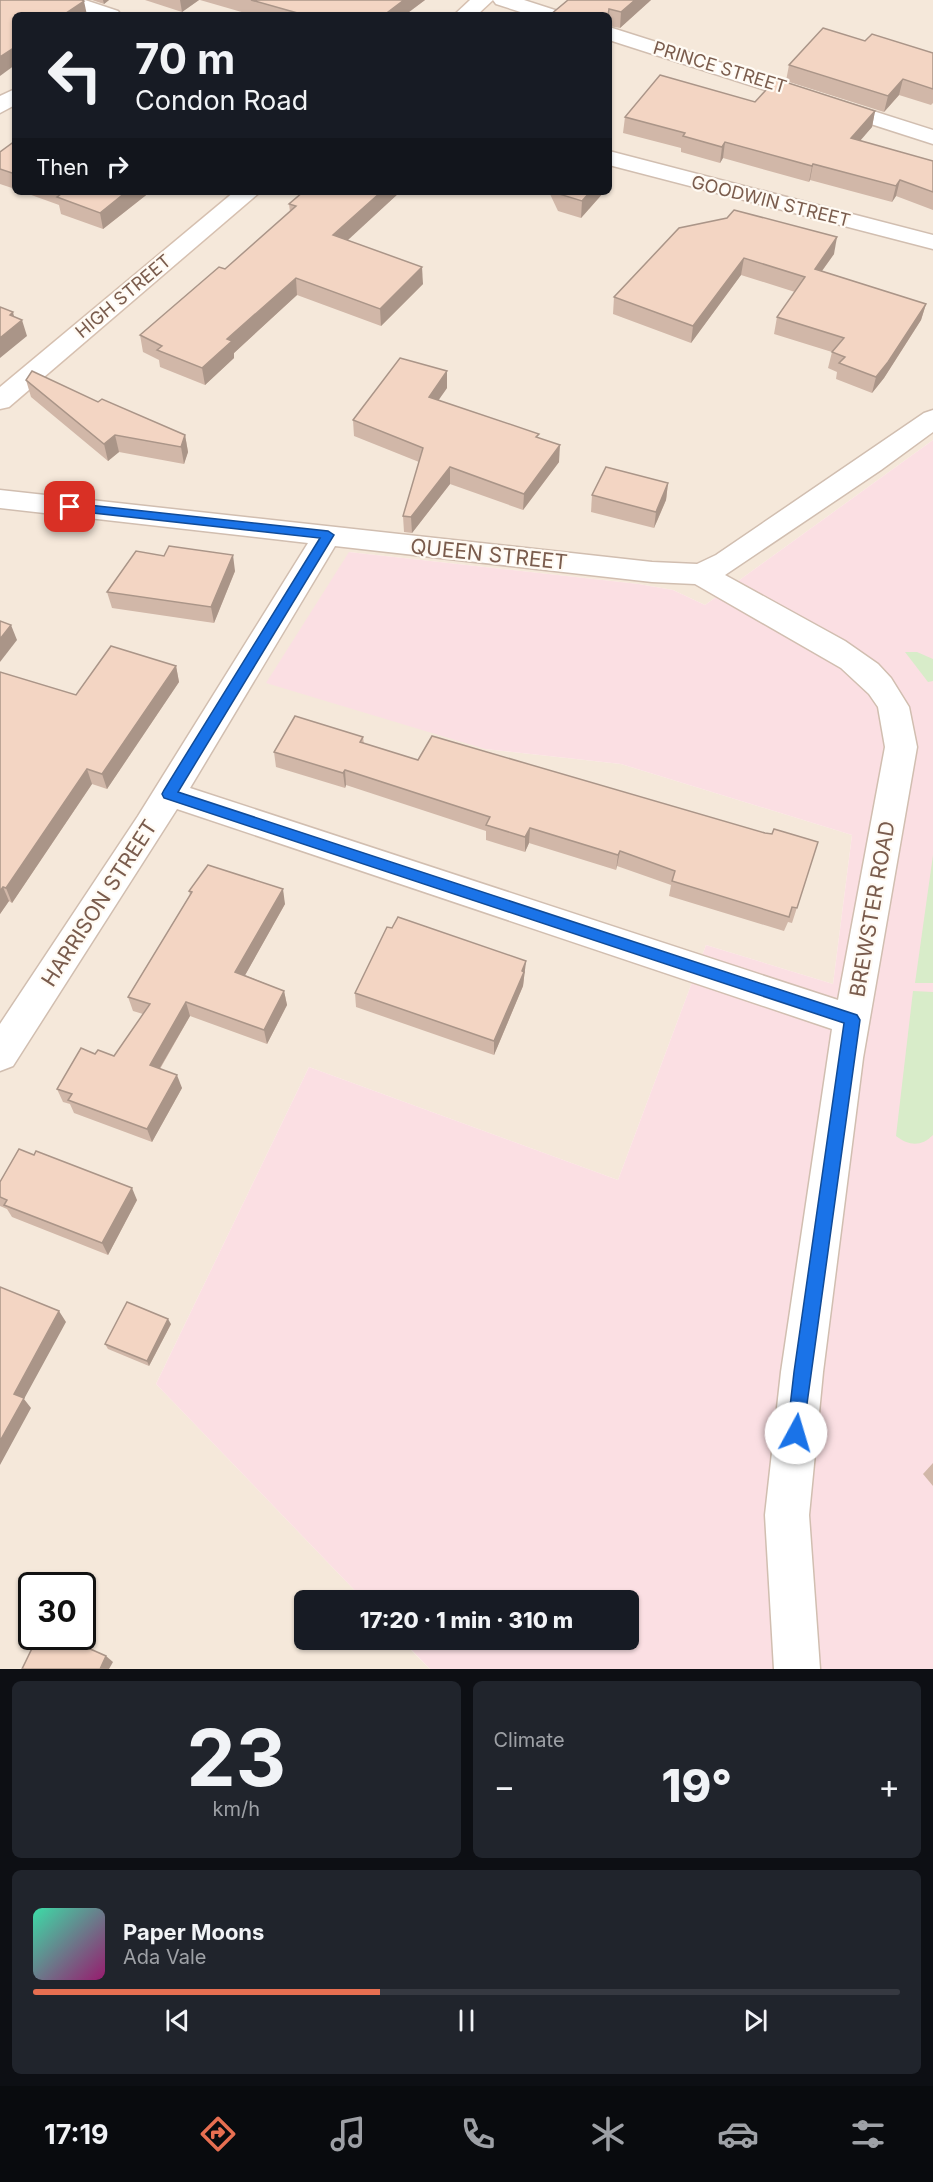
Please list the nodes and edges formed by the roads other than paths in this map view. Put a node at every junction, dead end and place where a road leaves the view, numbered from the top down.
1 (65, 0) edge
2 (483, 0) edge
3 (503, 0) edge
4 (102, 12) edge
5 (468, 12) edge
6 (541, 12) edge
7 (612, 34) edge
8 (933, 137) edge
9 (612, 159) edge
10 (244, 195) edge
11 (933, 242) edge
12 (0, 401) edge
13 (933, 419) edge
14 (0, 499) edge
15 (328, 535) junction
16 (701, 574) junction
17 (169, 794) junction
18 (852, 1020) junction
19 (0, 1055) edge
20 (797, 1669) edge

1 - 4 street
2 - 5 street
3 - 6 street
7 - 8 street, PRINCE STREET
9 - 11 street, GOODWIN STREET
10 - 12 street, HIGH STREET
13 - 16 street, QUEEN STREET
14 - 15 street, QUEEN STREET
15 - 16 street, QUEEN STREET
15 - 17 street, HARRISON STREET
16 - 18 street, BREWSTER ROAD
17 - 18 street
17 - 19 street, HARRISON STREET
18 - 20 street, BREWSTER ROAD

